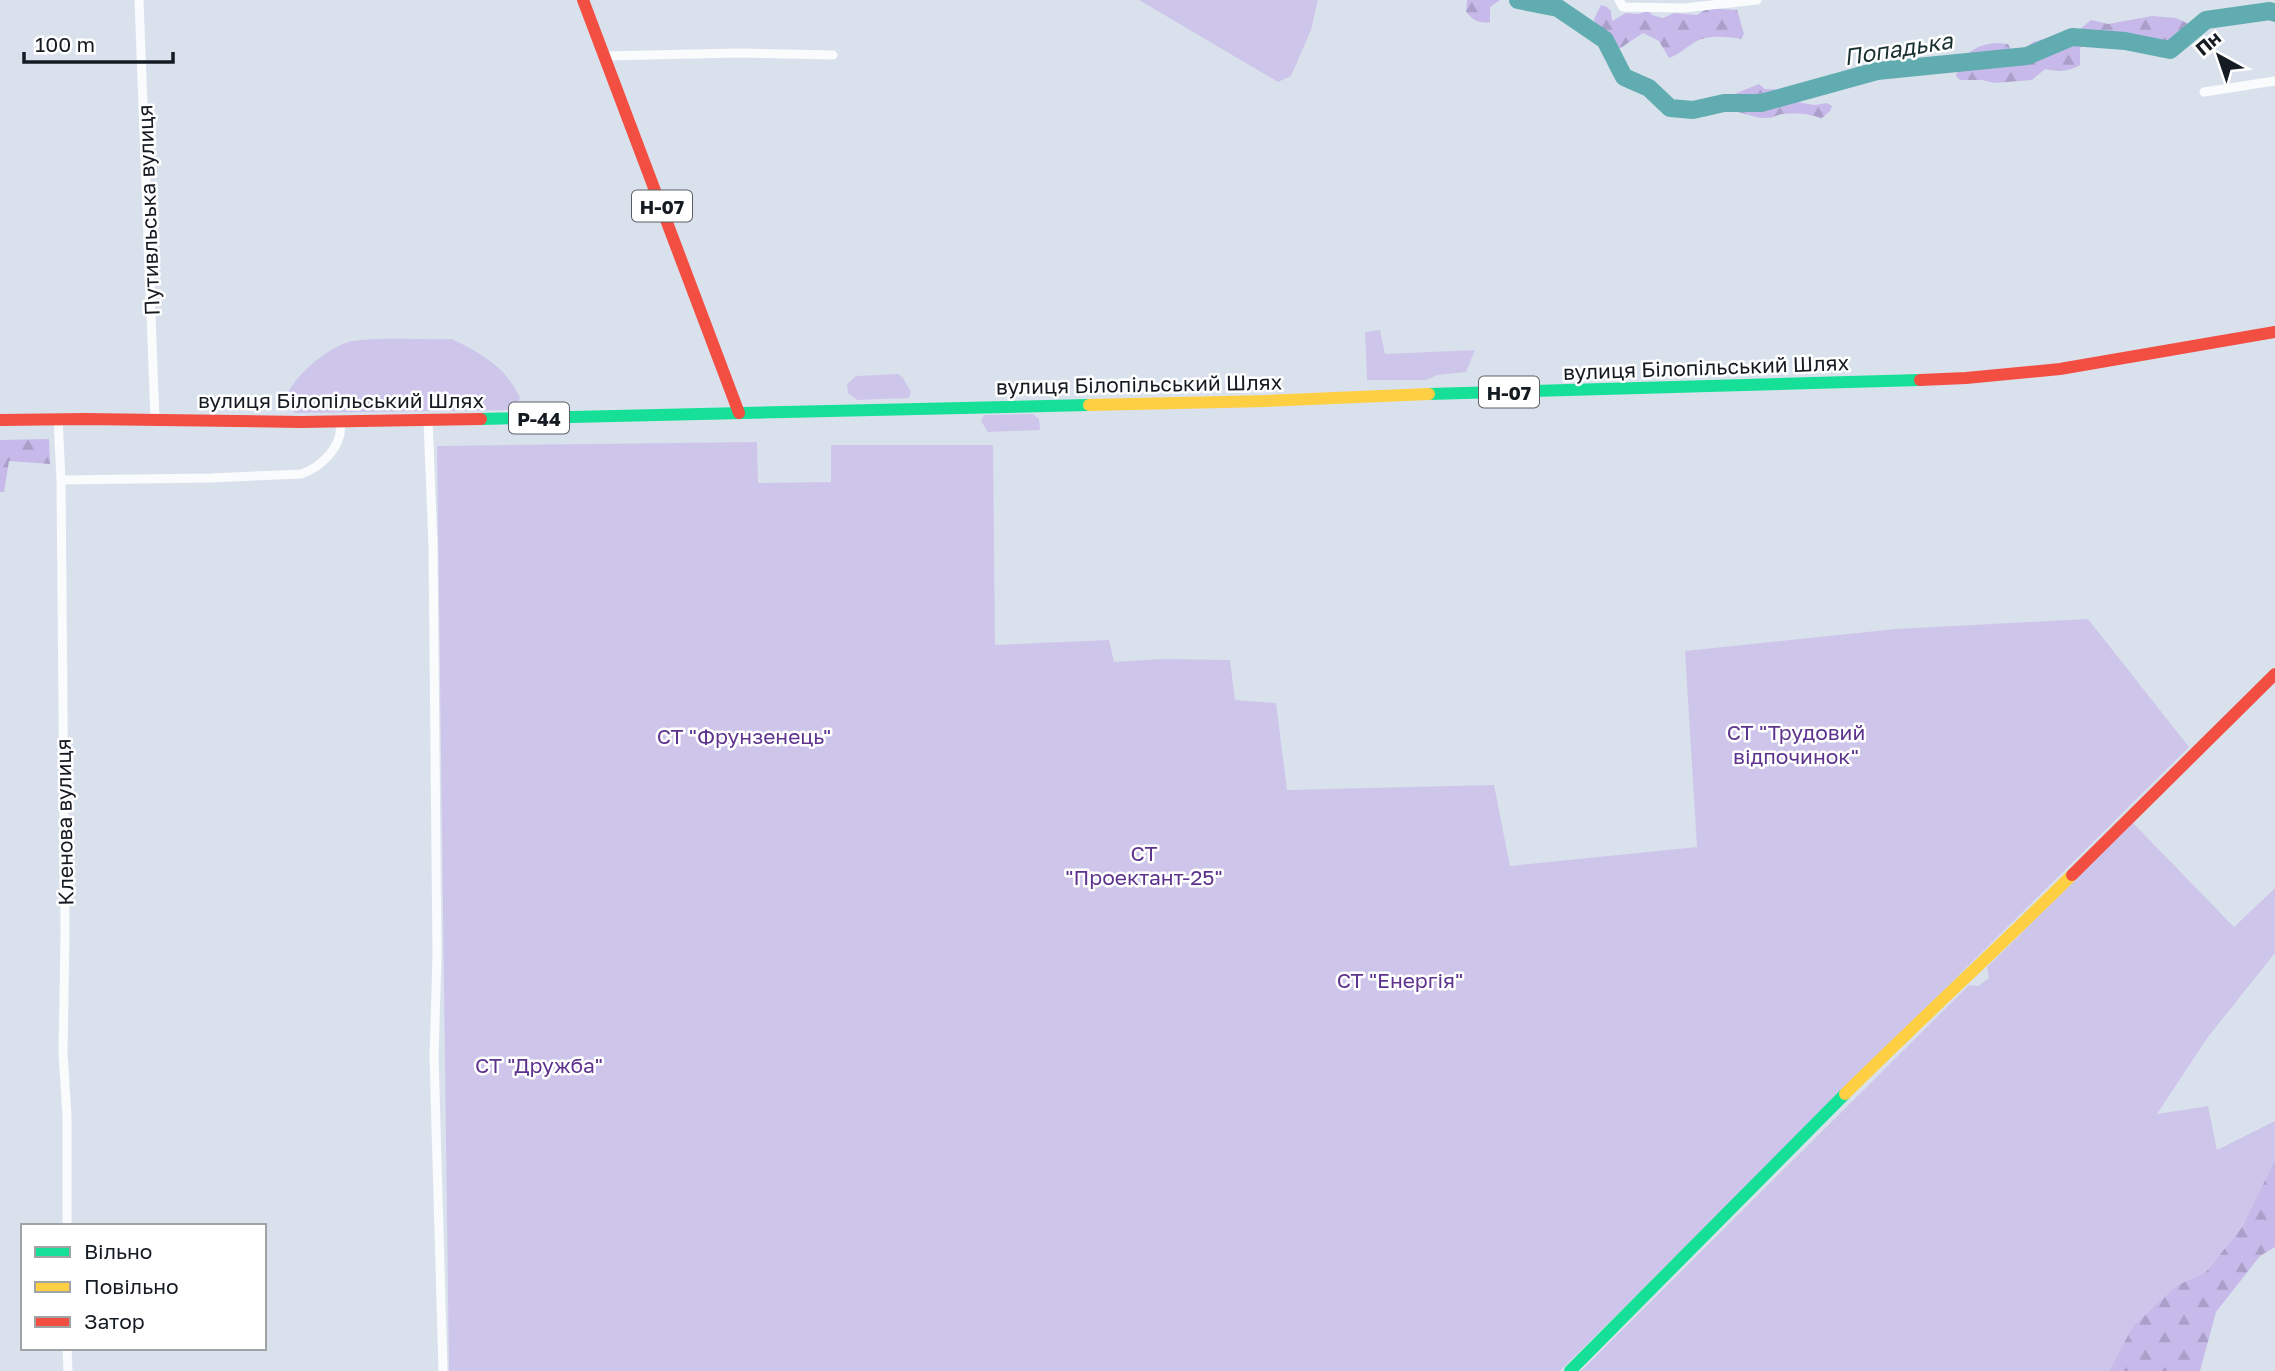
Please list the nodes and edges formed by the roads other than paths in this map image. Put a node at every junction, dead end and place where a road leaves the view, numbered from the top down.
1 (139, 0) edge
2 (583, 0) edge
3 (1757, 0) edge
4 (1621, 3) edge
5 (833, 55) dead end
6 (605, 56) junction
7 (2275, 81) edge
8 (2204, 92) dead end
9 (2275, 332) edge
10 (738, 413) junction
11 (58, 418) junction
12 (0, 420) edge
13 (155, 420) junction
14 (428, 420) junction
15 (340, 422) junction
16 (61, 480) junction
17 (2275, 674) edge
18 (67, 1224) edge
19 (68, 1350) edge
20 (68, 1371) edge
21 (443, 1371) edge
22 (1570, 1371) edge

1 - 13 street, Путивльська вулиця
2 - 6 main road, Н-07
3 - 4 street
5 - 6 street
6 - 10 main road, Н-07
7 - 8 street
9 - 10 main road, вулиця Білопільський Шлях / Н-07
10 - 14 main road, вулиця Білопільський Шлях / Р-44
11 - 12 main road, вулиця Білопільський Шлях / Р-44
11 - 13 main road, вулиця Білопільський Шлях / Р-44
11 - 16 street, Кленова вулиця
13 - 15 main road, вулиця Білопільський Шлях / Р-44
14 - 15 main road, вулиця Білопільський Шлях / Р-44
14 - 21 street
15 - 16 street
16 - 18 street, Кленова вулиця
17 - 22 main road
19 - 20 street

